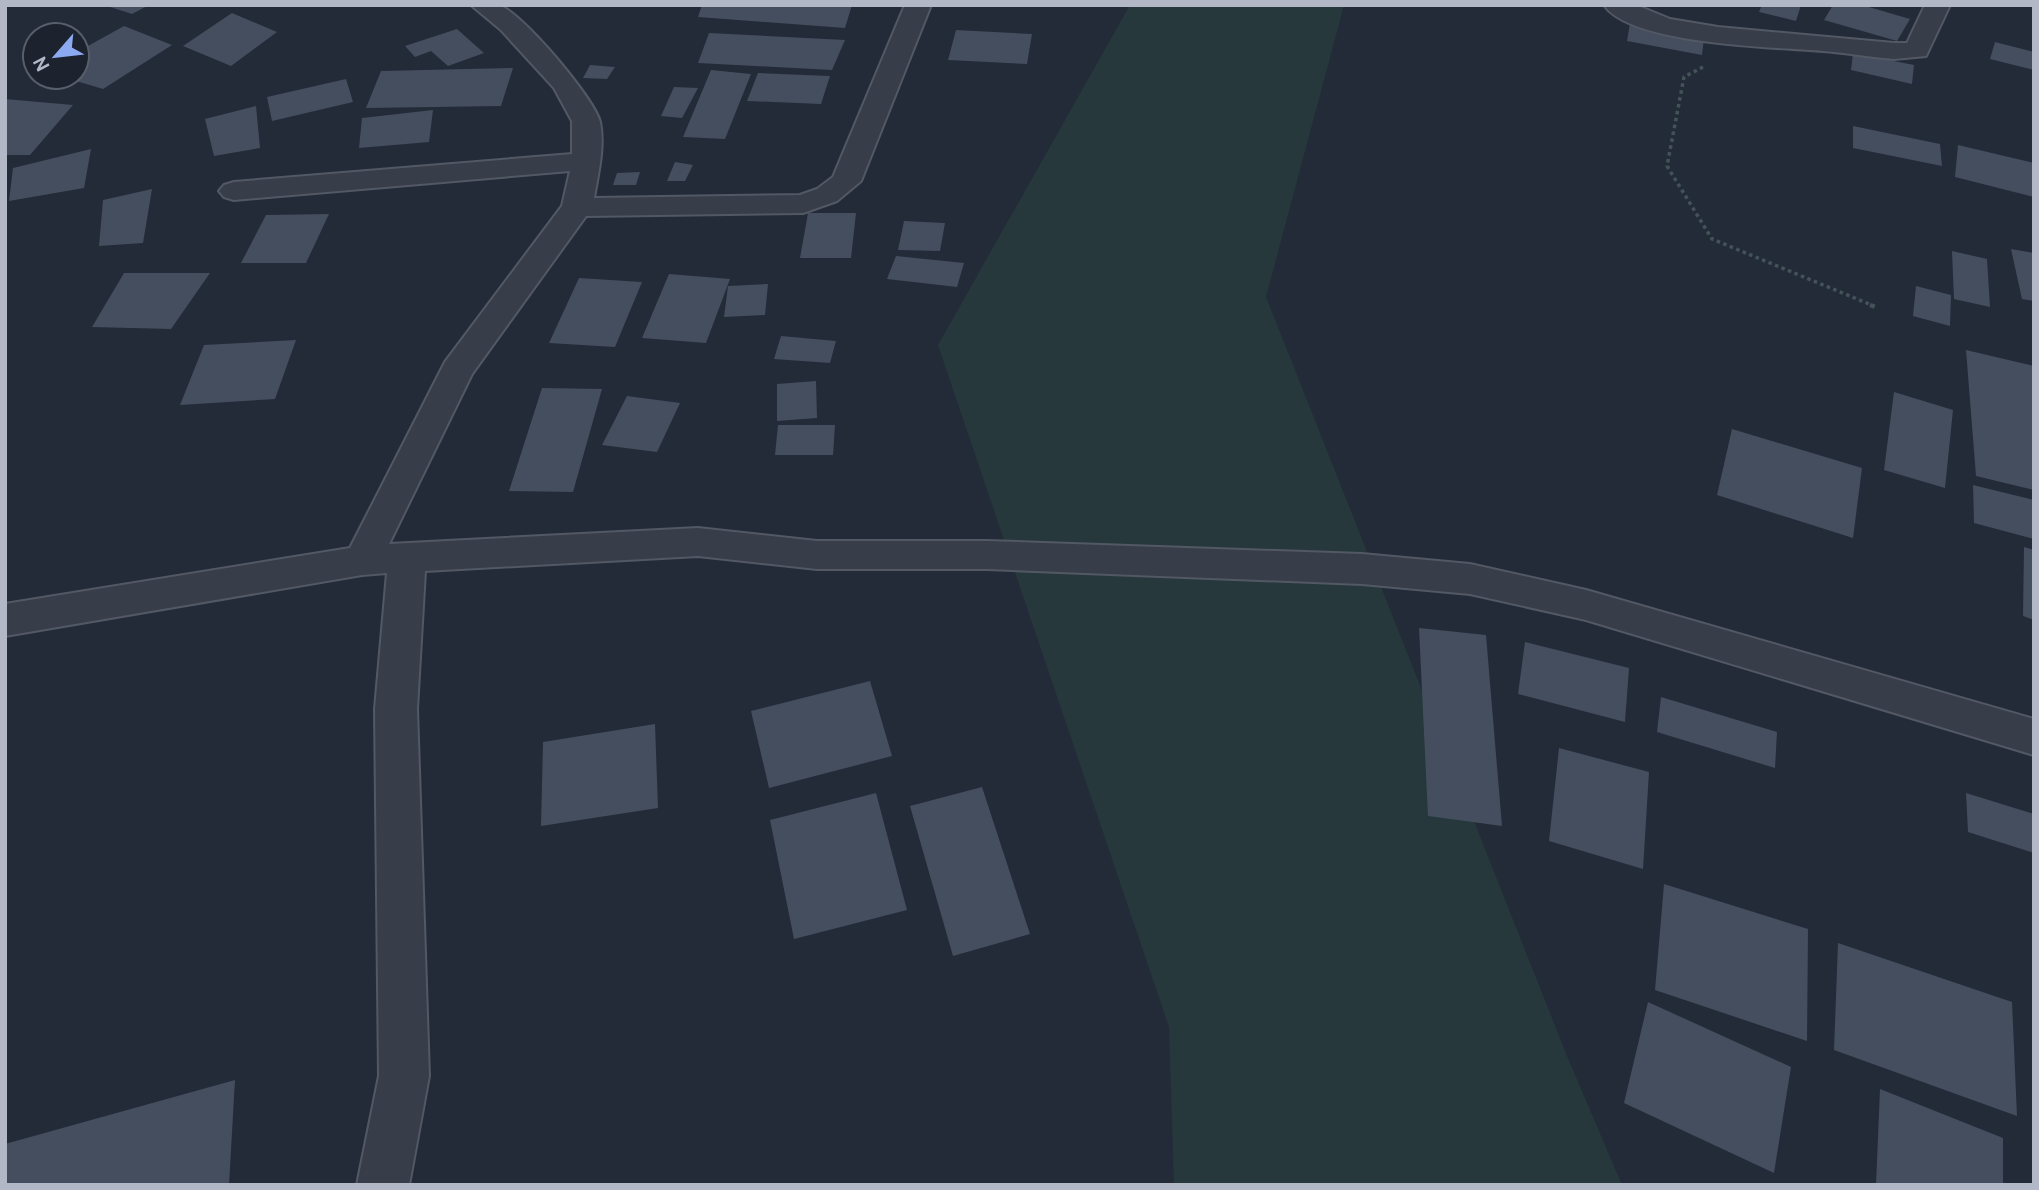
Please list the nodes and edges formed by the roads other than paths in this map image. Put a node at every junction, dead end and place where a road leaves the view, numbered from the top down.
1 (483, 5) edge
2 (918, 5) edge
3 (1616, 5) edge
4 (1938, 5) edge
5 (586, 161) junction
6 (234, 191) dead end
7 (577, 207) junction
8 (407, 557) junction
9 (362, 560) junction
10 (5, 620) edge
11 (2034, 737) edge
12 (383, 1185) edge

1 - 5 street
2 - 7 street
3 - 4 street
5 - 6 street
5 - 7 street
7 - 9 street
8 - 9 street
8 - 11 street
8 - 12 street
9 - 10 street

